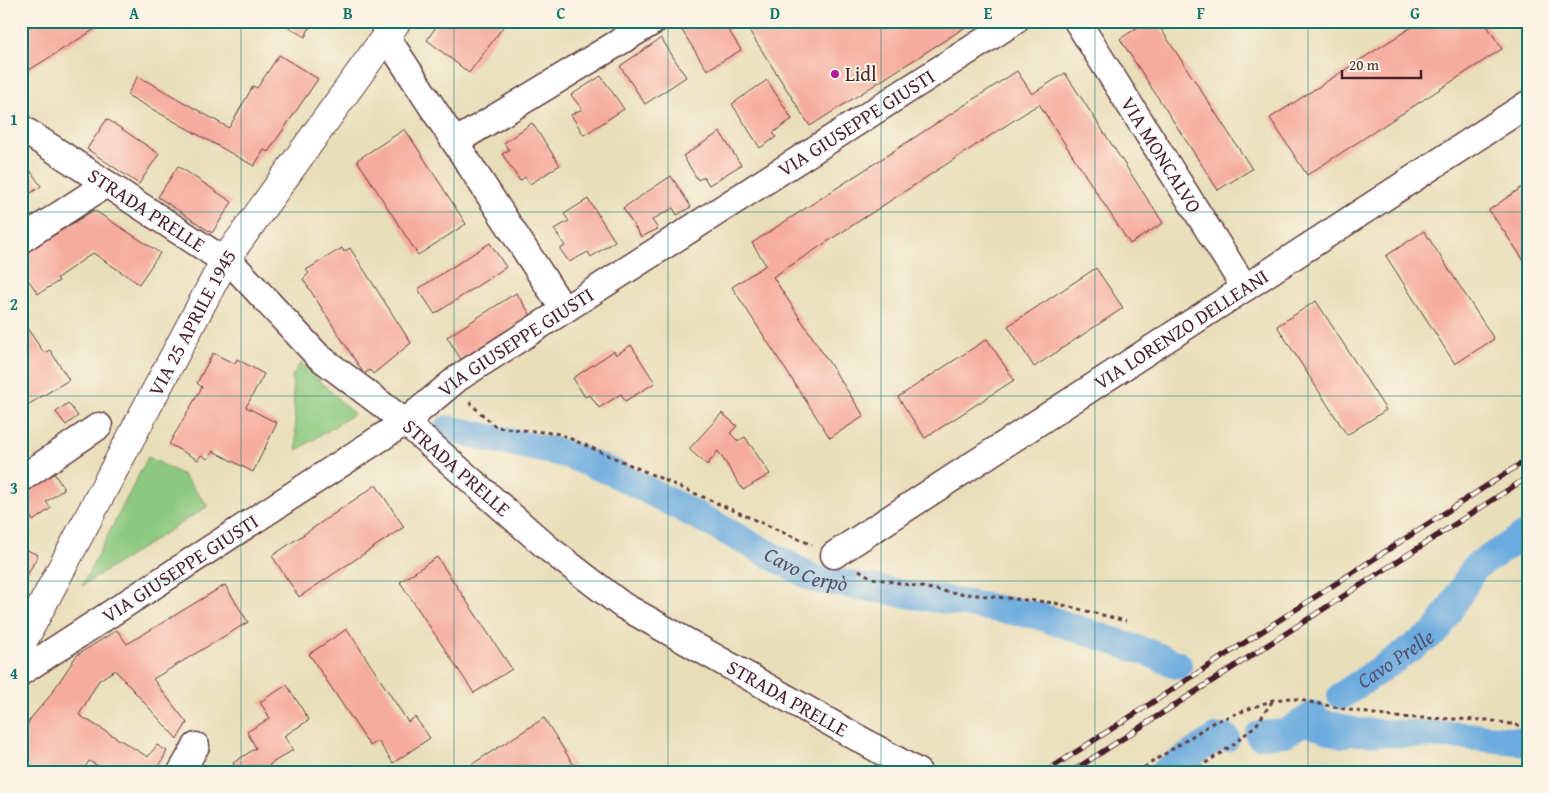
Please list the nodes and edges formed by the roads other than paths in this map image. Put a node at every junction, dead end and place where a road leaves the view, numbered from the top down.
1 (654, 21) edge
2 (1015, 21) edge
3 (1077, 21) edge
4 (391, 29) edge
5 (1528, 104) edge
6 (21, 128) edge
7 (455, 142) junction
8 (105, 182) junction
9 (21, 240) edge
10 (225, 260) junction
11 (1245, 288) junction
12 (564, 310) junction
13 (405, 422) junction
14 (99, 426) dead end
15 (21, 479) edge
16 (834, 554) road end
17 (21, 645) edge
18 (21, 672) edge
19 (196, 746) dead end
20 (181, 772) edge
21 (918, 772) edge

1 - 7 street
2 - 12 street, VIA GIUSEPPE GIUSTI
3 - 11 street, VIA MONCALVO
4 - 7 street
4 - 10 street, VIA 25 APRILE 1945
5 - 11 street, VIA LORENZO DELLEANI
6 - 8 street, STRADA PRELLE
7 - 12 street
8 - 9 street
8 - 10 street, STRADA PRELLE
10 - 13 street, STRADA PRELLE
10 - 17 street, VIA 25 APRILE 1945
11 - 16 street, VIA LORENZO DELLEANI
12 - 13 street, VIA GIUSEPPE GIUSTI
13 - 18 street, VIA GIUSEPPE GIUSTI
13 - 21 street, STRADA PRELLE
14 - 15 street
19 - 20 street

